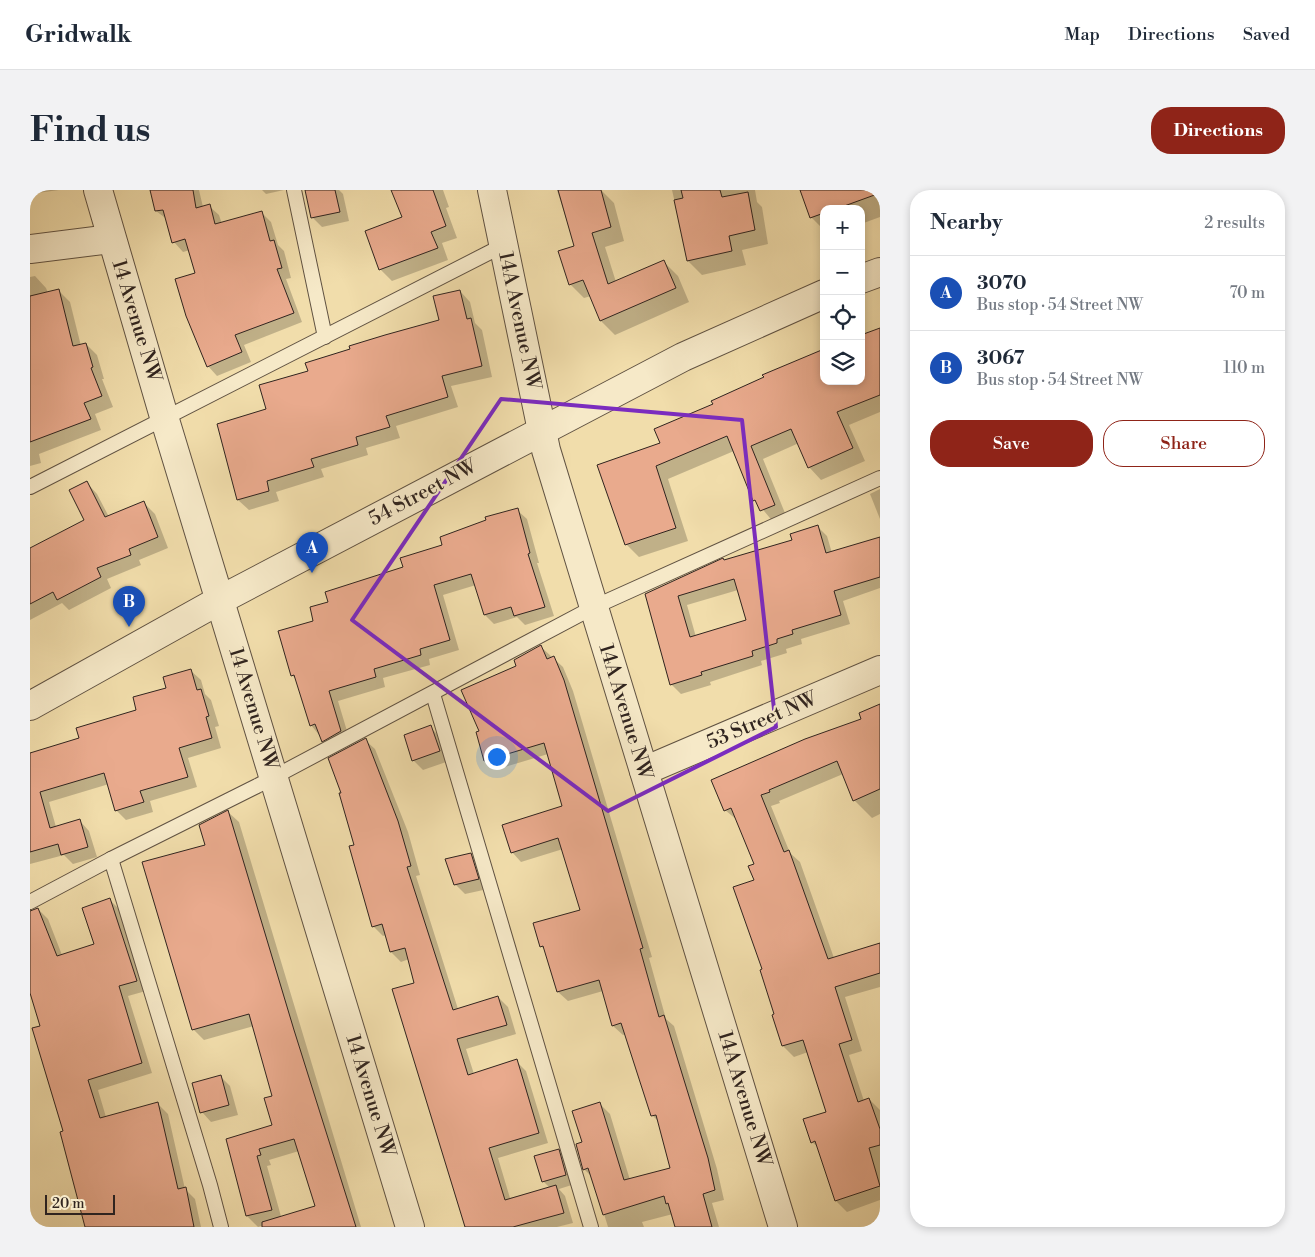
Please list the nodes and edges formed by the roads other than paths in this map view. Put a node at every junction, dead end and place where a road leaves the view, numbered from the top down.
1 (98, 190) edge
2 (294, 190) edge
3 (492, 190) edge
4 (111, 239) junction
5 (504, 245) junction
6 (30, 250) edge
7 (880, 272) edge
8 (865, 278) edge
9 (822, 295) edge
10 (326, 337) junction
11 (165, 420) junction
12 (542, 430) junction
13 (880, 478) edge
14 (30, 487) edge
15 (220, 600) junction
16 (594, 607) junction
17 (880, 670) edge
18 (432, 694) junction
19 (30, 706) edge
20 (644, 771) junction
21 (273, 777) junction
22 (110, 859) junction
23 (30, 902) edge
24 (220, 1227) edge
25 (410, 1227) edge
26 (591, 1227) edge
27 (783, 1227) edge

1 - 4 street, 14 Avenue NW
2 - 10 lane
3 - 5 street, 14A Avenue NW
4 - 6 street
4 - 11 street, 14 Avenue NW
5 - 10 lane
5 - 12 street, 14A Avenue NW
7 - 8 street
9 - 12 street, 54 Street NW
10 - 11 lane
11 - 14 lane
11 - 15 street, 14 Avenue NW
12 - 15 street, 54 Street NW
12 - 16 street, 14A Avenue NW
13 - 16 lane
15 - 19 street, 54 Street NW
15 - 21 street, 14 Avenue NW
16 - 18 lane
16 - 20 street, 14A Avenue NW
17 - 20 street, 53 Street NW
18 - 21 lane
18 - 26 lane
20 - 27 street, 14A Avenue NW
21 - 22 lane
21 - 25 street, 14 Avenue NW
22 - 23 lane
22 - 24 lane

